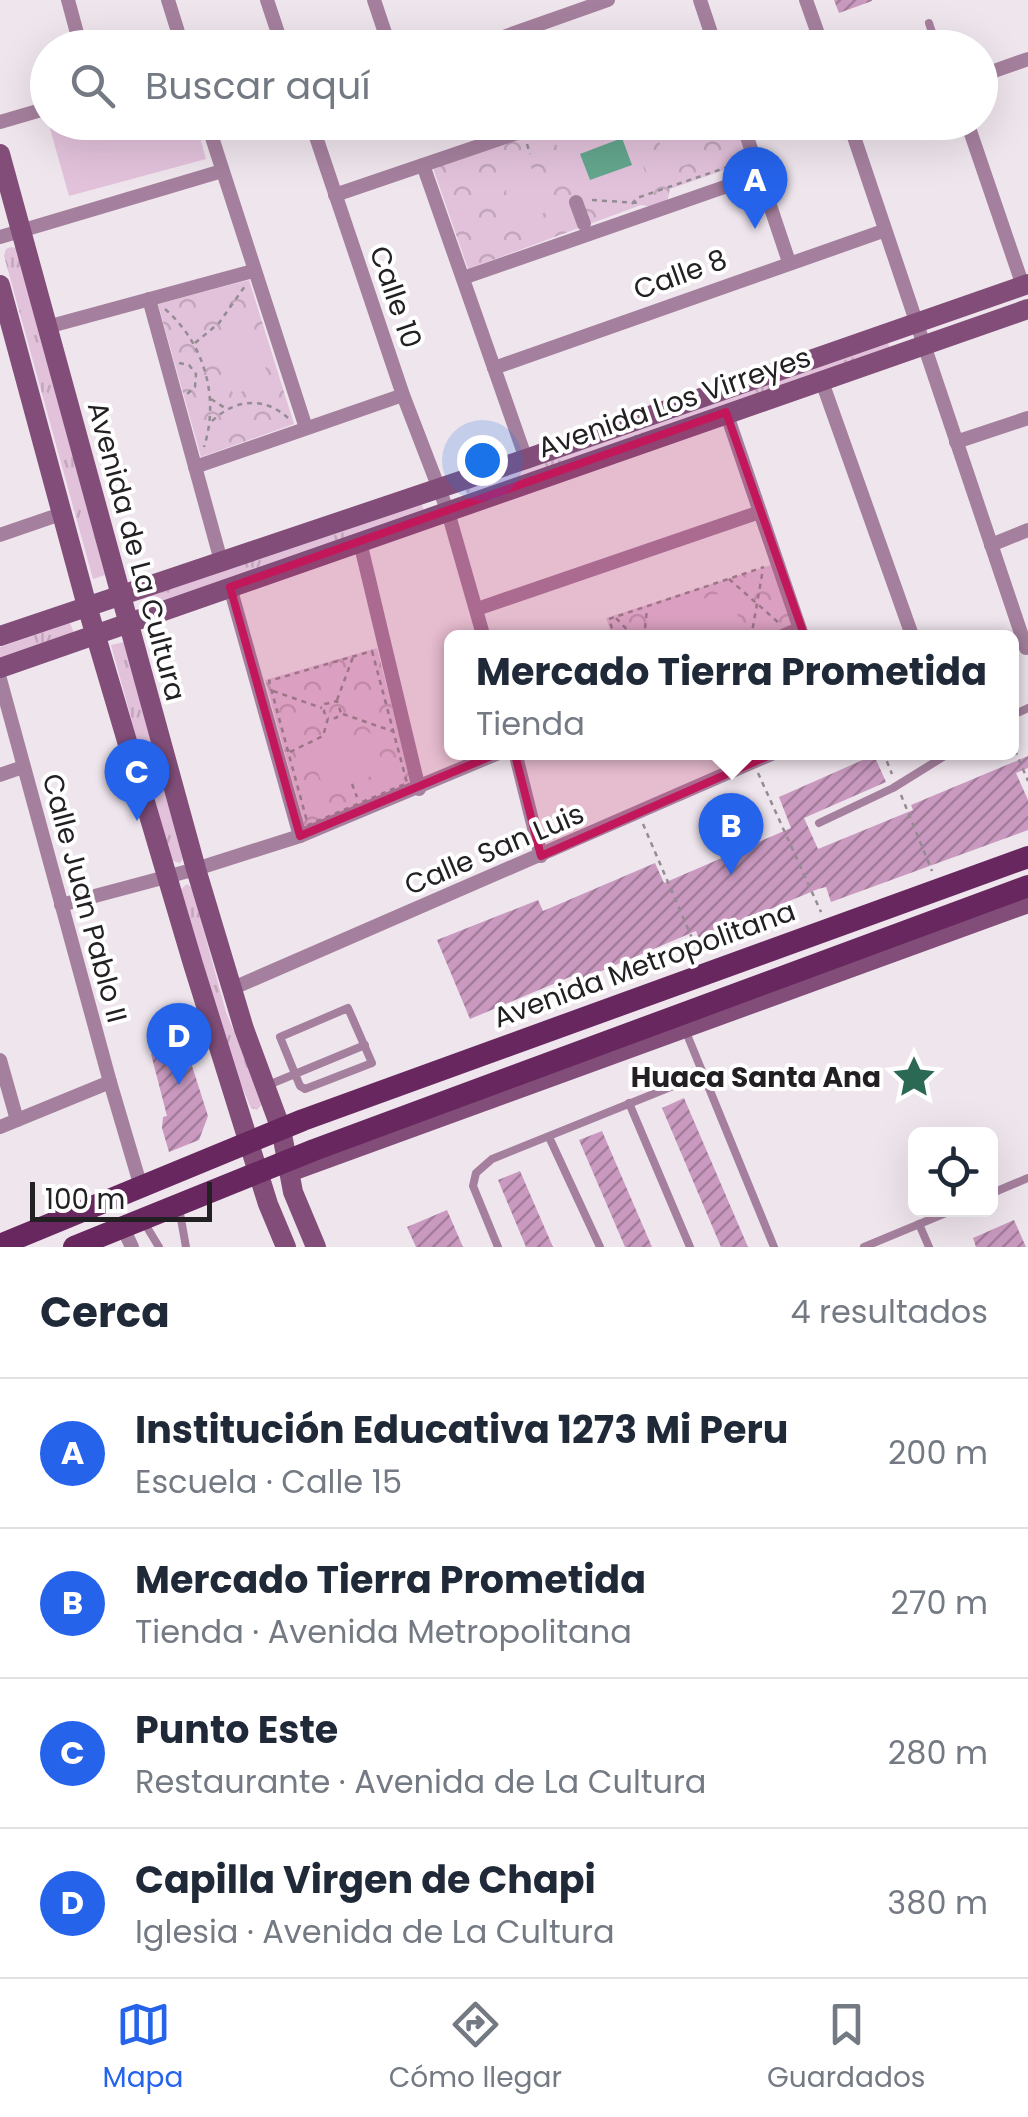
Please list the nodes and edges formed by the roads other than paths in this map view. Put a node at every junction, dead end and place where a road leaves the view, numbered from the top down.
1 (68, 0) edge
2 (168, 0) edge
3 (267, 0) edge
4 (374, 0) edge
5 (608, 0) edge
6 (700, 0) edge
7 (806, 0) edge
8 (929, 24) dead end
9 (76, 30) edge
10 (177, 30) edge
11 (274, 30) edge
12 (384, 30) edge
13 (523, 30) edge
14 (710, 30) edge
15 (817, 30) edge
16 (931, 30) edge
17 (1028, 59) edge
18 (998, 70) edge
19 (30, 113) edge
20 (0, 122) edge
21 (213, 140) edge
22 (317, 140) edge
23 (496, 140) edge
24 (748, 140) edge
25 (854, 140) edge
26 (973, 140) edge
27 (0, 154) edge
28 (423, 165) junction
29 (222, 171) junction
30 (759, 175) junction
31 (335, 195) junction
32 (576, 202) road end
33 (584, 224) dead end
34 (21, 230) junction
35 (883, 231) junction
36 (0, 237) edge
37 (788, 262) junction
38 (250, 276) junction
39 (463, 278) junction
40 (0, 285) edge
41 (1025, 285) edge
42 (149, 299) junction
43 (1028, 309) edge
44 (917, 322) junction
45 (47, 326) junction
46 (924, 344) junction
47 (494, 368) junction
48 (822, 380) junction
49 (403, 395) junction
50 (726, 412) junction
51 (1028, 418) edge
52 (306, 428) junction
53 (956, 442) junction
54 (526, 459) junction
55 (195, 467) junction
56 (436, 488) junction
57 (448, 512) junction
58 (760, 512) junction
59 (62, 514) junction
60 (1028, 530) edge
61 (0, 536) edge
62 (360, 542) junction
63 (991, 546) junction
64 (220, 561) junction
65 (230, 587) junction
66 (121, 594) junction
67 (88, 606) junction
68 (477, 609) junction
69 (128, 622) junction
70 (482, 630) edge
71 (790, 630) edge
72 (910, 630) edge
73 (1016, 630) edge
74 (96, 634) junction
75 (0, 636) edge
76 (0, 668) edge
77 (0, 680) edge
78 (483, 760) edge
79 (517, 760) edge
80 (759, 760) edge
81 (938, 760) edge
82 (23, 767) junction
83 (0, 775) edge
84 (419, 789) junction
85 (820, 823) dead end
86 (300, 836) junction
87 (541, 856) junction
88 (1028, 857) edge
89 (196, 869) junction
90 (168, 876) junction
91 (1028, 886) edge
92 (1028, 902) edge
93 (61, 905) junction
94 (231, 989) junction
95 (684, 1028) junction
96 (365, 1045) junction
97 (0, 1060) edge
98 (295, 1074) junction
99 (703, 1074) junction
100 (110, 1082) junction
101 (266, 1086) junction
102 (629, 1103) junction
103 (17, 1120) junction
104 (0, 1126) edge
105 (281, 1129) junction
106 (549, 1137) junction
107 (250, 1142) junction
108 (288, 1167) junction
109 (259, 1174) junction
110 (1028, 1178) edge
111 (142, 1187) junction
112 (998, 1191) edge
113 (179, 1206) junction
114 (936, 1217) edge
115 (919, 1224) junction
116 (132, 1232) edge
117 (0, 1245) edge
118 (74, 1247) edge
119 (158, 1247) edge
120 (186, 1247) edge
121 (286, 1247) edge
122 (316, 1247) edge
123 (498, 1247) edge
124 (600, 1247) edge
125 (690, 1247) edge
126 (774, 1247) edge
127 (864, 1247) edge
128 (929, 1247) edge

1 - 9 street
2 - 10 street
3 - 11 street
4 - 12 street
5 - 13 street
6 - 14 street
7 - 15 street
8 - 16 lane
17 - 18 street
19 - 20 street
21 - 29 street
22 - 31 street, Calle 10
23 - 28 street
24 - 30 street
25 - 35 street
26 - 41 street
27 - 34 main road, Avenida de La Cultura
28 - 31 street
28 - 39 street
29 - 34 street
29 - 38 street
30 - 37 street
30 - 39 street
31 - 49 street, Calle 10
32 - 33 street
34 - 36 street
34 - 45 main road, Avenida de La Cultura
35 - 37 street, Calle 8
35 - 44 street
37 - 47 street, Calle 8
38 - 42 street
38 - 52 street
39 - 47 street
40 - 59 main road
41 - 44 main road, Avenida Los Virreyes
42 - 45 street
42 - 55 street
43 - 46 main road, Avenida Los Virreyes
44 - 46 street
44 - 54 main road, Avenida Los Virreyes
45 - 66 main road, Avenida de La Cultura
46 - 48 main road, Avenida Los Virreyes
46 - 53 street
47 - 54 street
48 - 50 main road, Avenida Los Virreyes
48 - 72 street
49 - 52 street
49 - 56 street, Calle 10
50 - 57 main road, Avenida Los Virreyes
50 - 58 street
51 - 53 street
52 - 55 street
53 - 63 street
54 - 56 main road, Avenida Los Virreyes
55 - 64 street
56 - 57 street, Calle 10
56 - 64 main road, Avenida Los Virreyes
57 - 62 main road, Avenida Los Virreyes
57 - 68 street, Calle 10
58 - 68 street
58 - 71 street
59 - 61 street
59 - 67 main road
60 - 63 street
62 - 65 main road, Avenida Los Virreyes
62 - 84 street
63 - 73 street
64 - 66 main road, Avenida Los Virreyes
65 - 69 main road, Avenida Los Virreyes
65 - 86 street
66 - 67 main road, Avenida Los Virreyes
66 - 69 main road, Avenida de La Cultura
67 - 74 main road
67 - 75 main road, Avenida Los Virreyes
68 - 70 street, Calle 10
69 - 74 main road, Avenida Los Virreyes
69 - 89 main road, Avenida de La Cultura
74 - 76 main road, Avenida Los Virreyes
74 - 90 main road
77 - 82 street, Calle Juan Pablo II
78 - 84 street
79 - 87 street
80 - 87 street, Calle San Luis
81 - 85 lane
82 - 83 street
82 - 93 street, Calle Juan Pablo II
84 - 86 street
86 - 89 street
87 - 94 street, Calle San Luis
88 - 105 main road, Avenida Metropolitana
89 - 90 street
89 - 94 main road, Avenida de La Cultura
90 - 93 street
90 - 107 main road
91 - 108 main road
92 - 95 main road
93 - 100 street, Calle Juan Pablo II
94 - 101 main road, Avenida de La Cultura
95 - 99 lane
95 - 108 main road
96 - 98 lane
96 - 98 lane
96 - 98 lane
97 - 103 street
98 - 101 lane
99 - 102 lane
99 - 126 lane
100 - 103 street
100 - 111 street, Calle Juan Pablo II
101 - 105 main road, Avenida de La Cultura
102 - 106 lane
102 - 125 lane
103 - 104 street
105 - 107 main road, Avenida Metropolitana
105 - 108 main road, Avenida de La Cultura
106 - 123 lane
106 - 124 lane
107 - 109 main road
107 - 111 main road, Avenida Metropolitana
108 - 109 main road
108 - 122 main road, Avenida de La Cultura
109 - 113 main road
109 - 121 main road
110 - 112 lane
111 - 117 main road, Avenida Metropolitana
113 - 116 main road
113 - 120 lane
114 - 115 lane
115 - 127 lane
115 - 128 lane
116 - 118 main road
116 - 119 lane

